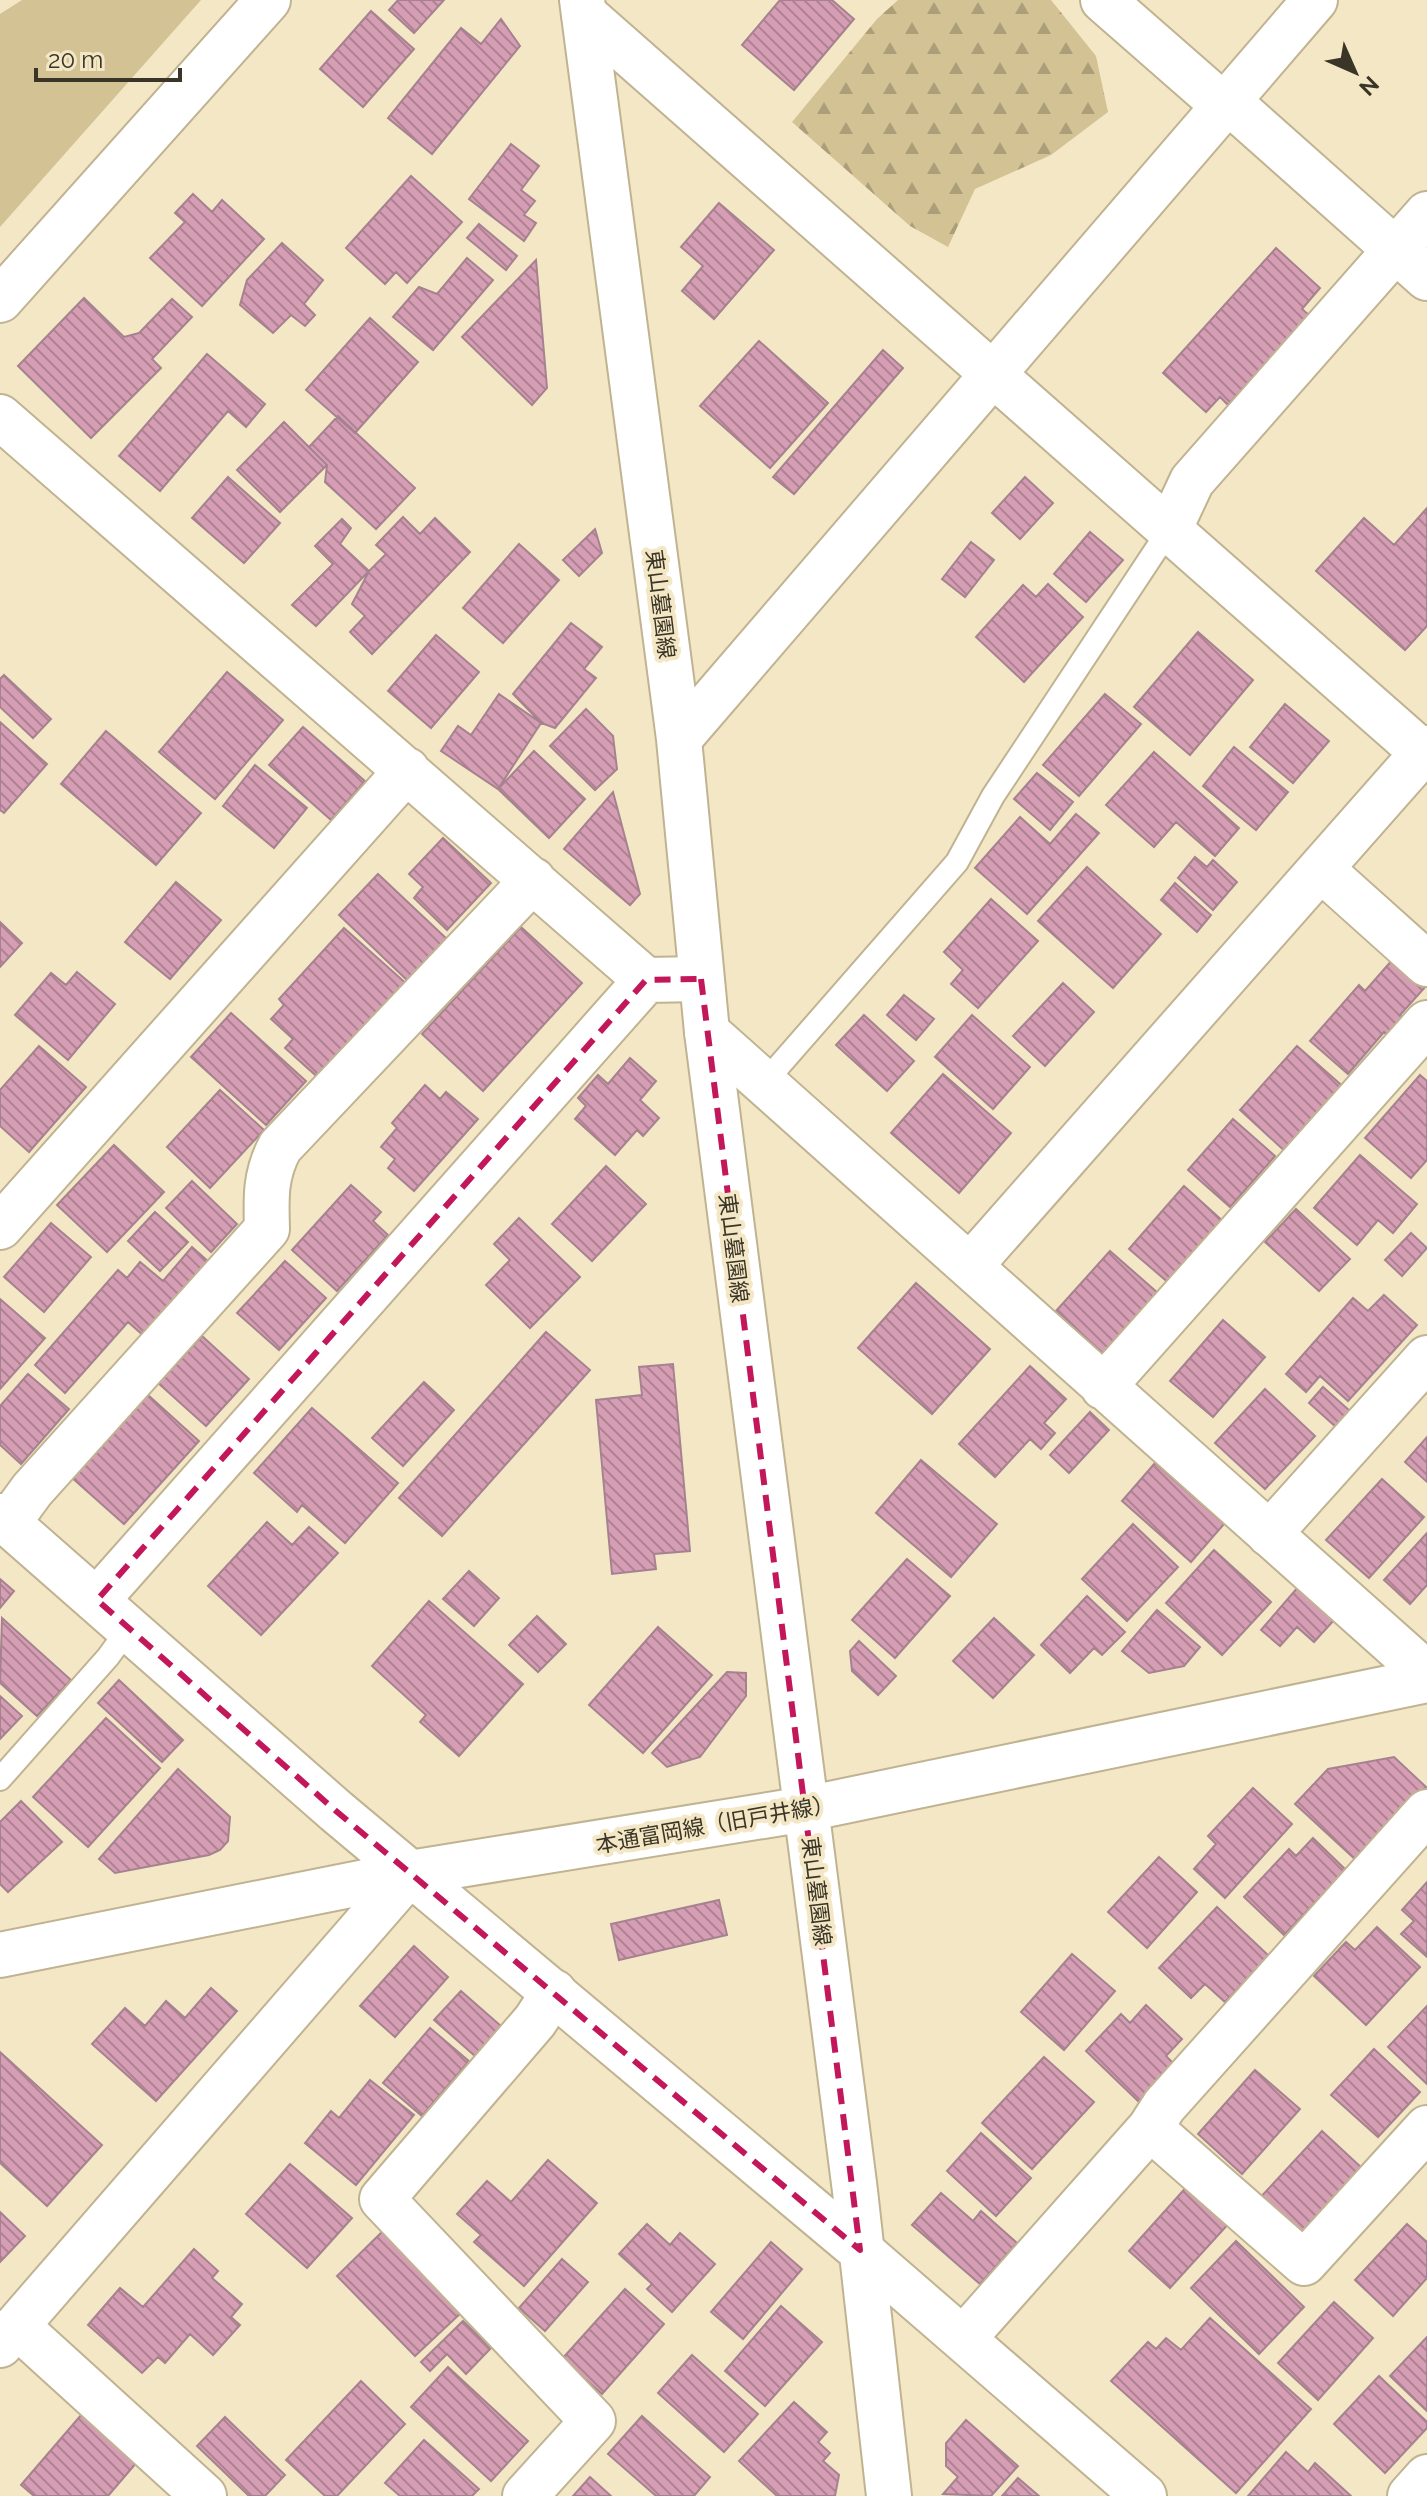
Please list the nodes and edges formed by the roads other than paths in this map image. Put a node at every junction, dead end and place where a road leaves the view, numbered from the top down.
1 (268, 0) edge
2 (1103, 0) edge
3 (1315, 0) edge
4 (583, 7) edge
5 (1226, 103) junction
6 (1427, 214) edge
7 (1412, 265) edge
8 (0, 300) edge
9 (993, 374) junction
10 (0, 417) edge
11 (1169, 530) junction
12 (679, 739) junction
13 (1425, 751) edge
14 (407, 770) junction
15 (1321, 869) junction
16 (533, 880) junction
17 (1427, 964) edge
18 (701, 979) junction
19 (646, 980) junction
20 (1427, 1023) edge
21 (707, 1032) junction
22 (764, 1083) junction
23 (0, 1227) edge
24 (970, 1266) junction
25 (1427, 1358) edge
26 (1103, 1387) junction
27 (4, 1520) edge
28 (1269, 1534) junction
29 (113, 1614) junction
30 (1427, 1674) edge
31 (1427, 1680) edge
32 (0, 1779) edge
33 (806, 1809) junction
34 (1427, 1812) edge
35 (410, 1873) junction
36 (0, 1955) edge
37 (554, 1992) junction
38 (1150, 2128) junction
39 (1427, 2128) edge
40 (860, 2250) junction
41 (8, 2336) edge
42 (963, 2339) junction
43 (1427, 2477) edge
44 (885, 2492) edge
45 (204, 2496) edge
46 (525, 2496) edge
47 (1144, 2496) edge
48 (1410, 2496) edge

1 - 8 street
2 - 5 street
3 - 5 street
4 - 9 street
4 - 12 street, 東山墓園線
5 - 7 street
5 - 9 street
6 - 7 street
7 - 11 street
9 - 11 street
9 - 12 street
10 - 14 street
11 - 13 street
11 - 22 lane
12 - 18 street, 東山墓園線
13 - 15 street
14 - 16 street
14 - 23 street
15 - 17 street
15 - 24 street
16 - 19 street
16 - 27 street
18 - 19 street
18 - 21 street, 東山墓園線
19 - 29 street
20 - 26 street
21 - 22 street
21 - 33 street, 東山墓園線
22 - 24 street
24 - 26 street
25 - 28 street
26 - 28 street
27 - 29 street
28 - 30 street
29 - 32 lane
29 - 35 street
31 - 33 street, 本通富岡線（旧戸井線）
33 - 35 street, 本通富岡線（旧戸井線）
33 - 40 street, 東山墓園線
34 - 38 street
35 - 36 street, 本通富岡線（旧戸井線）
35 - 37 street
35 - 41 street
37 - 40 street
37 - 46 street
38 - 39 street
38 - 42 street
40 - 42 street
40 - 44 street, 東山墓園線
41 - 45 street
42 - 47 street
43 - 48 street

